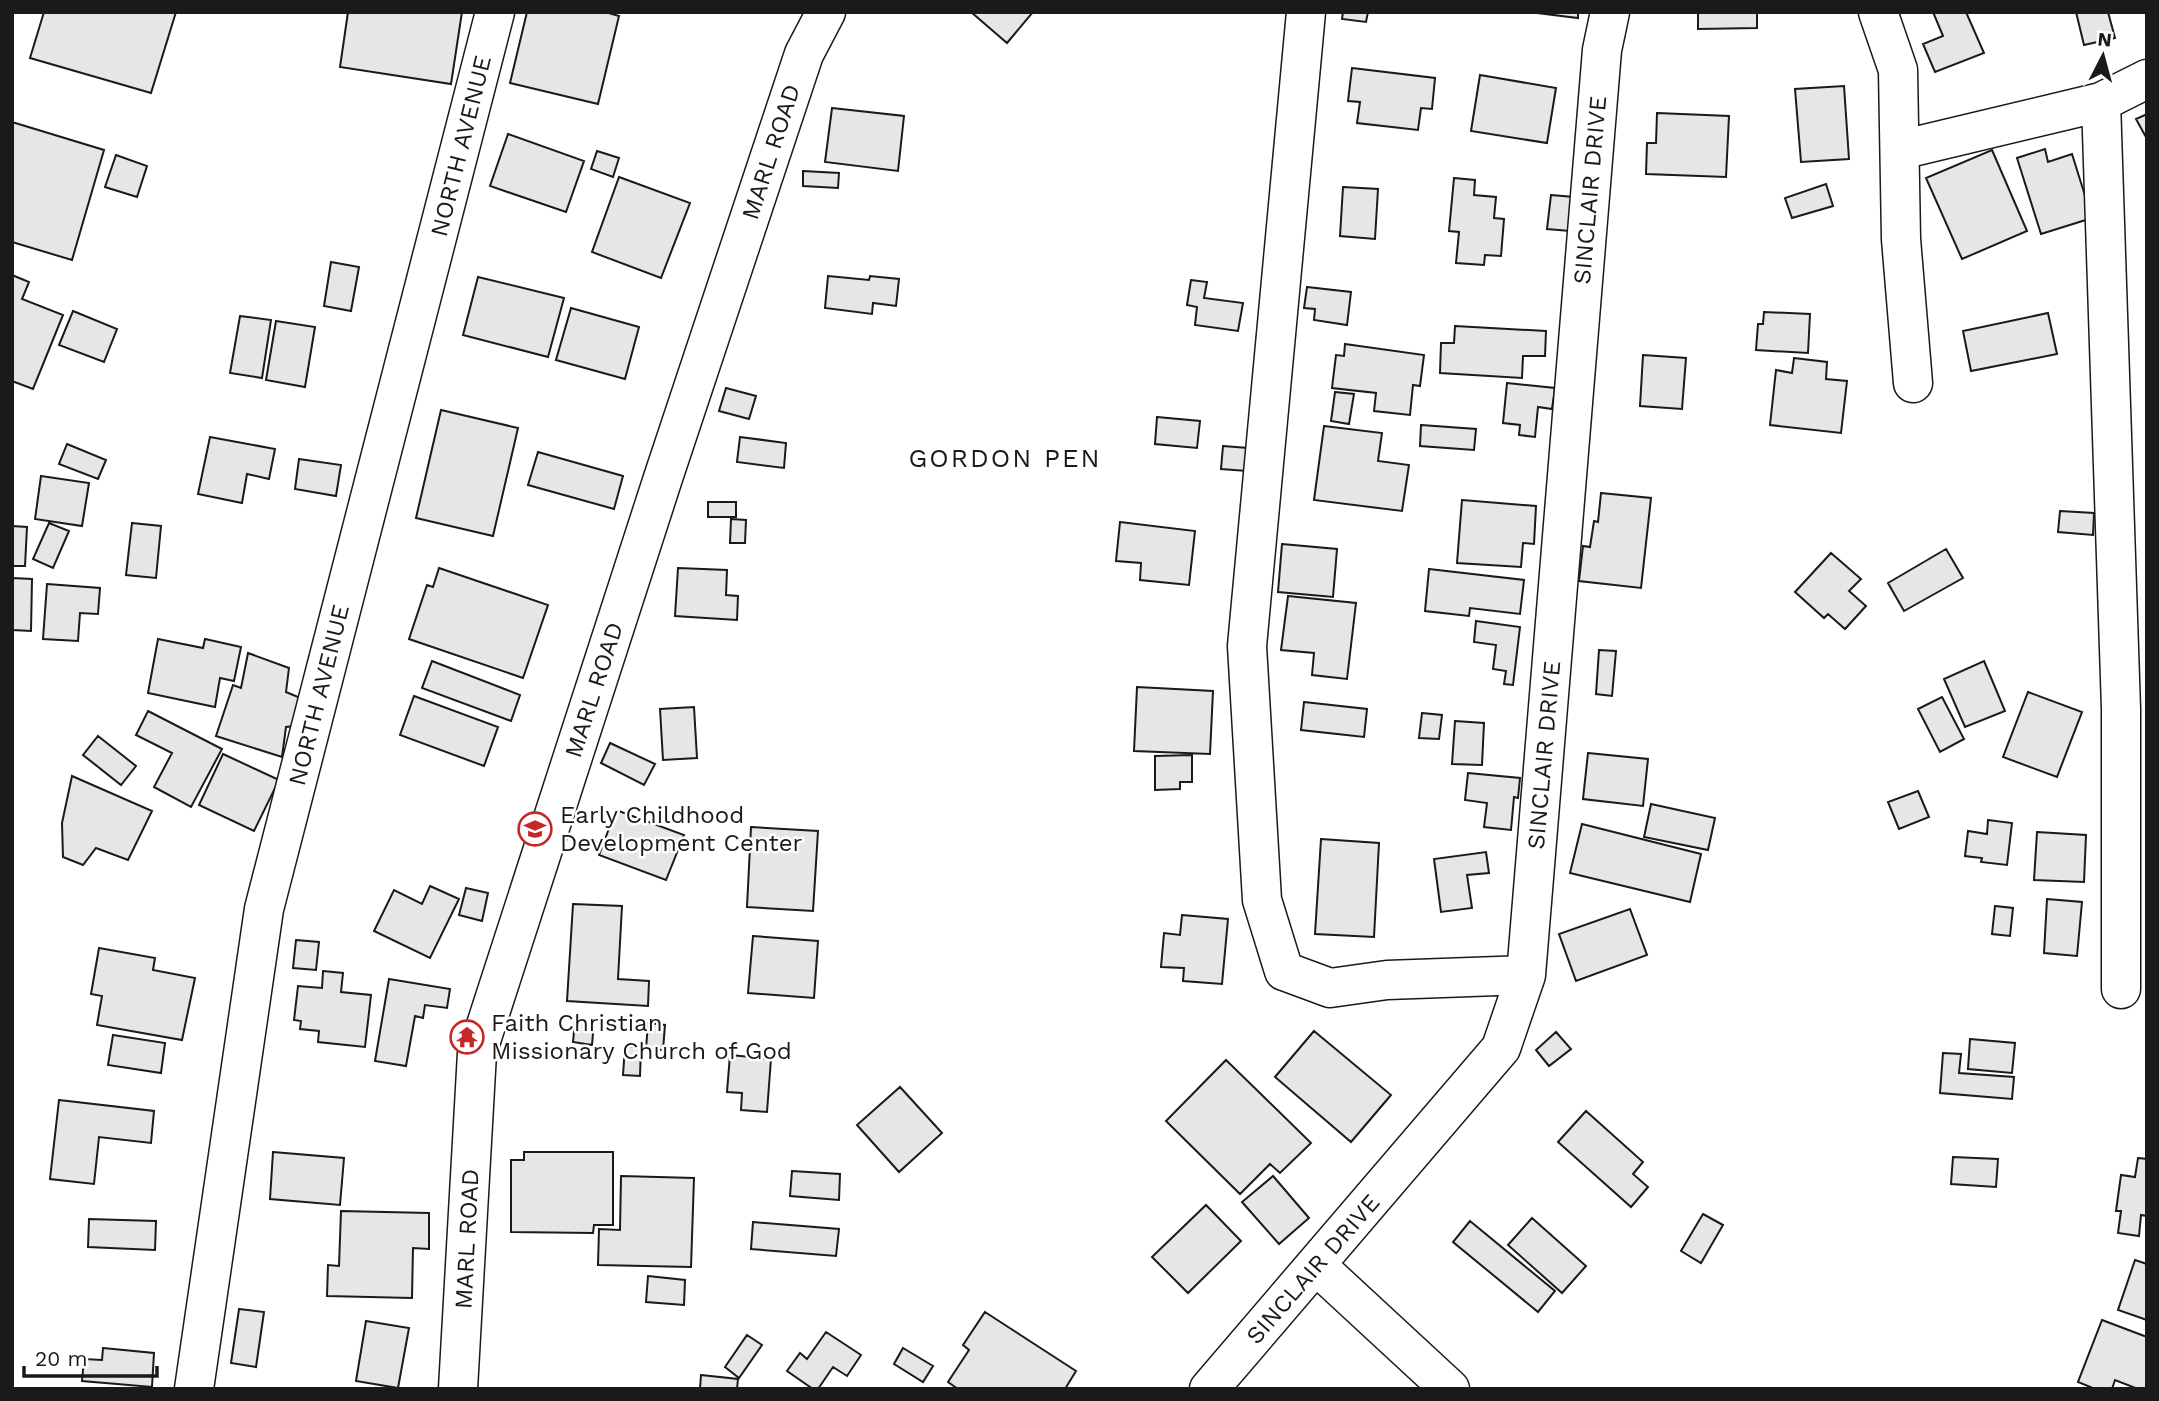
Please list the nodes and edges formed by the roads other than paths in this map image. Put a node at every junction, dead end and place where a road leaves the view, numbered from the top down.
1 (495, 12) edge
2 (826, 12) edge
3 (1306, 12) edge
4 (1610, 12) edge
5 (1878, 12) edge
6 (2147, 79) edge
7 (2101, 102) junction
8 (1899, 150) junction
9 (1913, 383) dead end
10 (1526, 975) junction
11 (2121, 989) dead end
12 (1317, 1266) junction
13 (194, 1389) edge
14 (458, 1389) edge
15 (1209, 1389) edge
16 (1450, 1389) edge

1 - 13 street, NORTH AVENUE
2 - 14 street, MARL ROAD
3 - 10 street
4 - 10 street, SINCLAIR DRIVE
5 - 8 street
6 - 7 street
7 - 8 street
7 - 11 street
8 - 9 street
10 - 12 street, SINCLAIR DRIVE
12 - 15 street, SINCLAIR DRIVE
12 - 16 street

